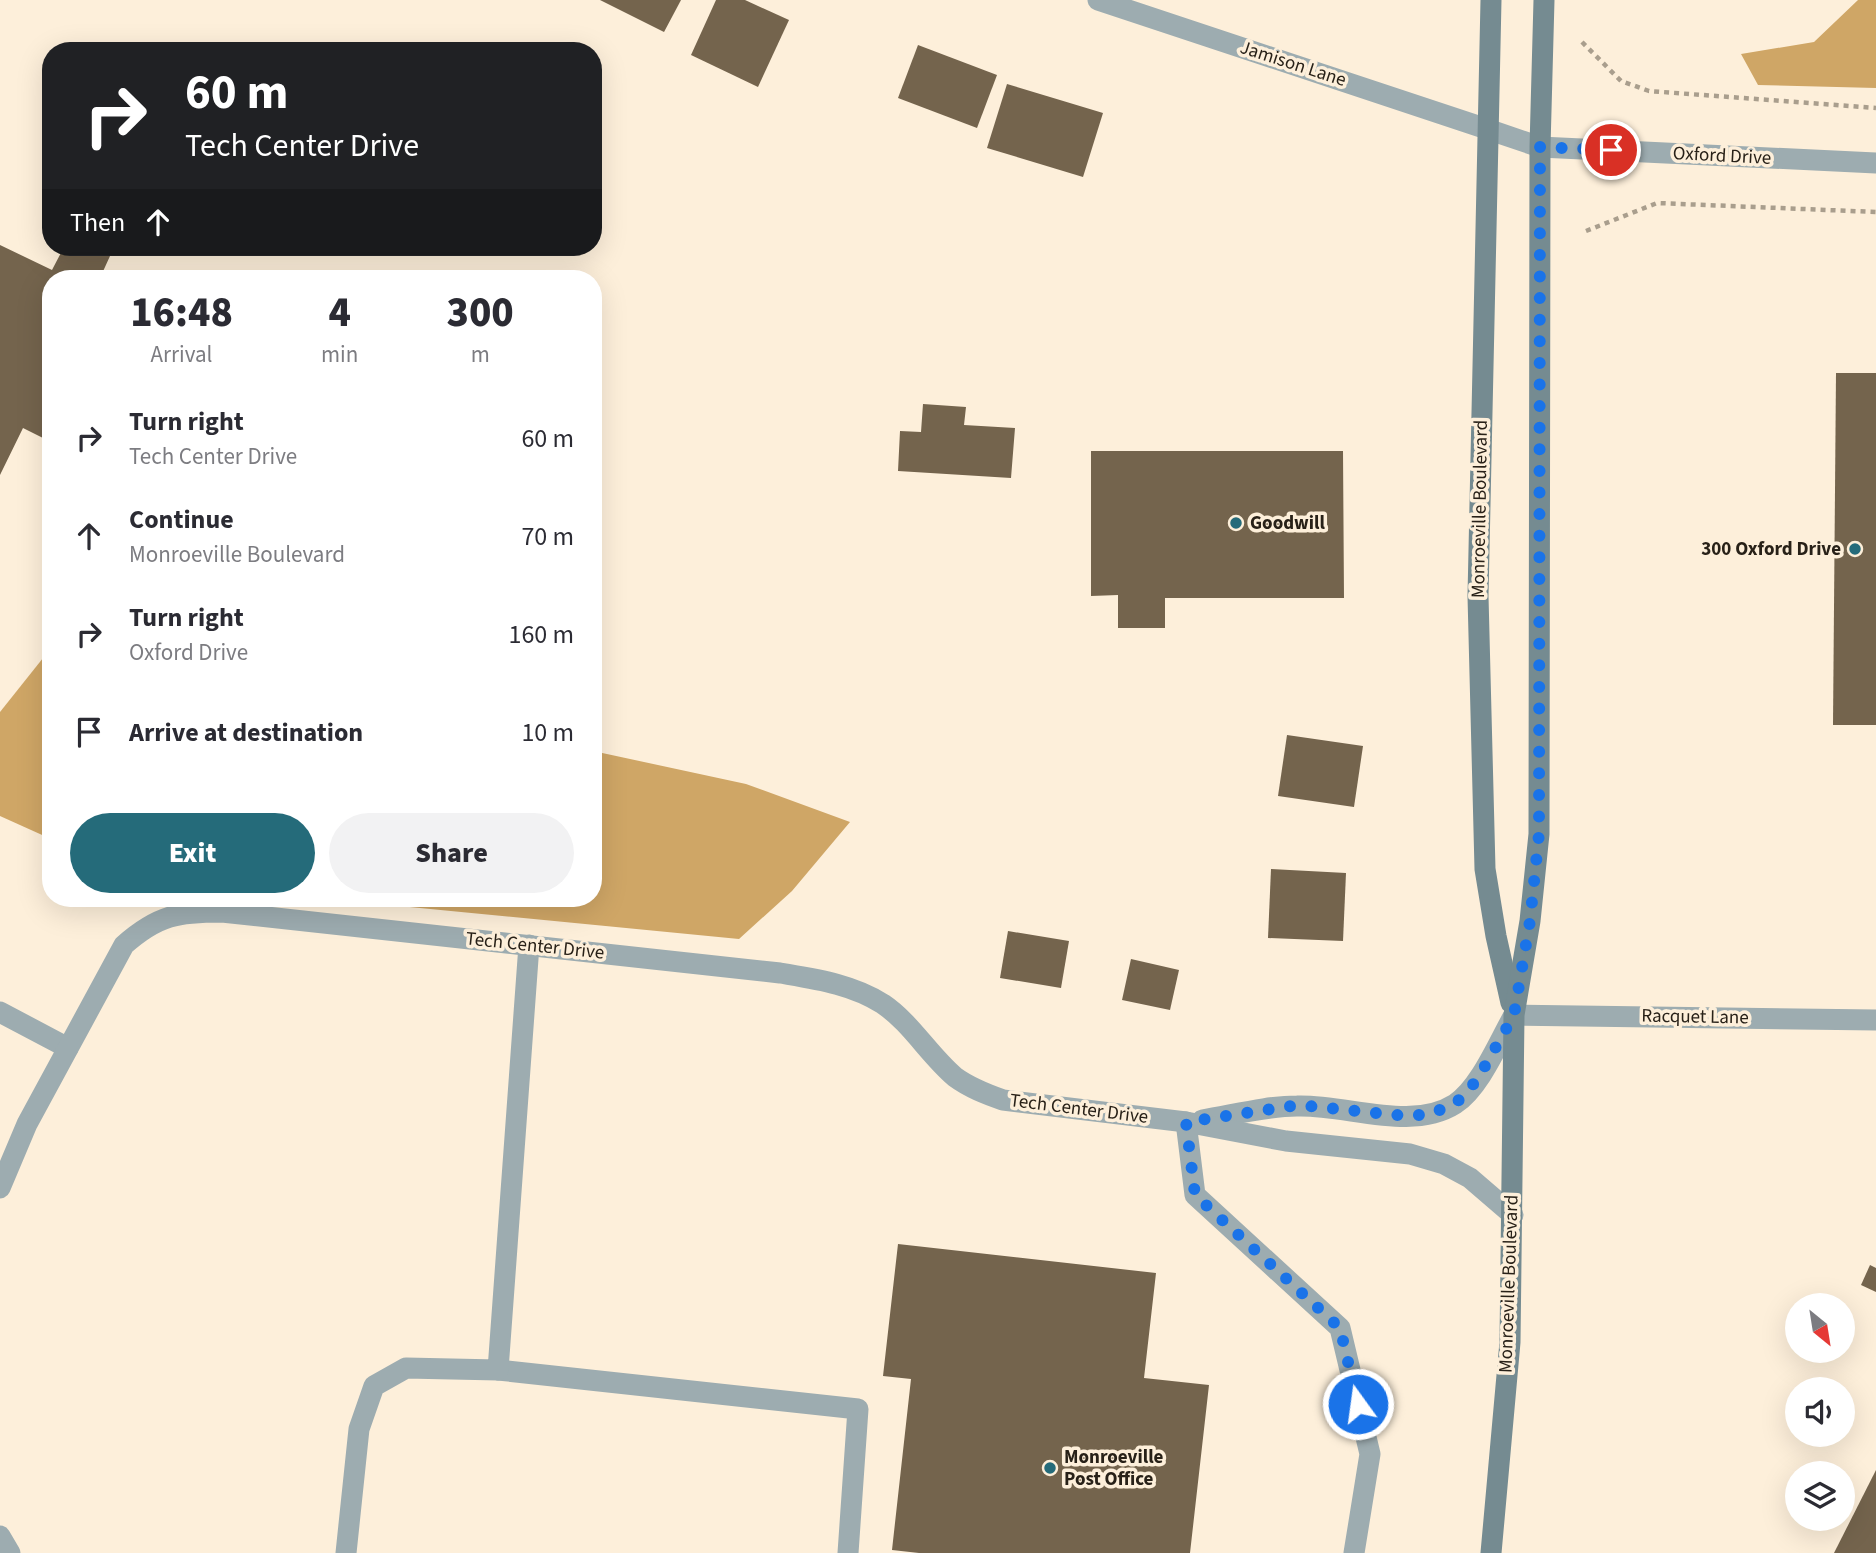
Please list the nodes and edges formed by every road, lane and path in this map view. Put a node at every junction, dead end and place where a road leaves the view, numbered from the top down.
1 (1098, 0) edge
2 (1491, 0) edge
3 (1544, 0) edge
4 (1582, 42) dead end
5 (1876, 108) edge
6 (1487, 129) junction
7 (1540, 147) junction
8 (1876, 163) edge
9 (1876, 212) edge
10 (1586, 231) dead end
11 (529, 945) junction
12 (0, 1012) edge
13 (1514, 1015) junction
14 (1876, 1020) edge
15 (68, 1048) junction
16 (1186, 1122) junction
17 (0, 1188) edge
18 (1513, 1215) junction
19 (498, 1370) junction
20 (0, 1536) edge
21 (10, 1553) edge
22 (346, 1553) edge
23 (848, 1553) edge
24 (1354, 1553) edge
25 (1491, 1553) edge

1 - 6 street, Jamison Lane
2 - 6 main road, Monroeville Boulevard
3 - 7 main road, Monroeville Boulevard
4 - 5 path
6 - 7 street, Oxford Drive
6 - 13 main road, Monroeville Boulevard
7 - 8 street, Oxford Drive
7 - 13 main road, Monroeville Boulevard
9 - 10 path
11 - 15 street, Tech Center Drive
11 - 16 street, Tech Center Drive
11 - 19 street
12 - 15 street
13 - 14 street, Racquet Lane
13 - 16 street, Tech Center Drive
13 - 18 main road, Monroeville Boulevard
15 - 17 street, Tech Center Drive
16 - 18 street, Tech Center Drive
16 - 24 street
18 - 25 main road, Monroeville Boulevard
19 - 22 street
19 - 23 street
20 - 21 street

